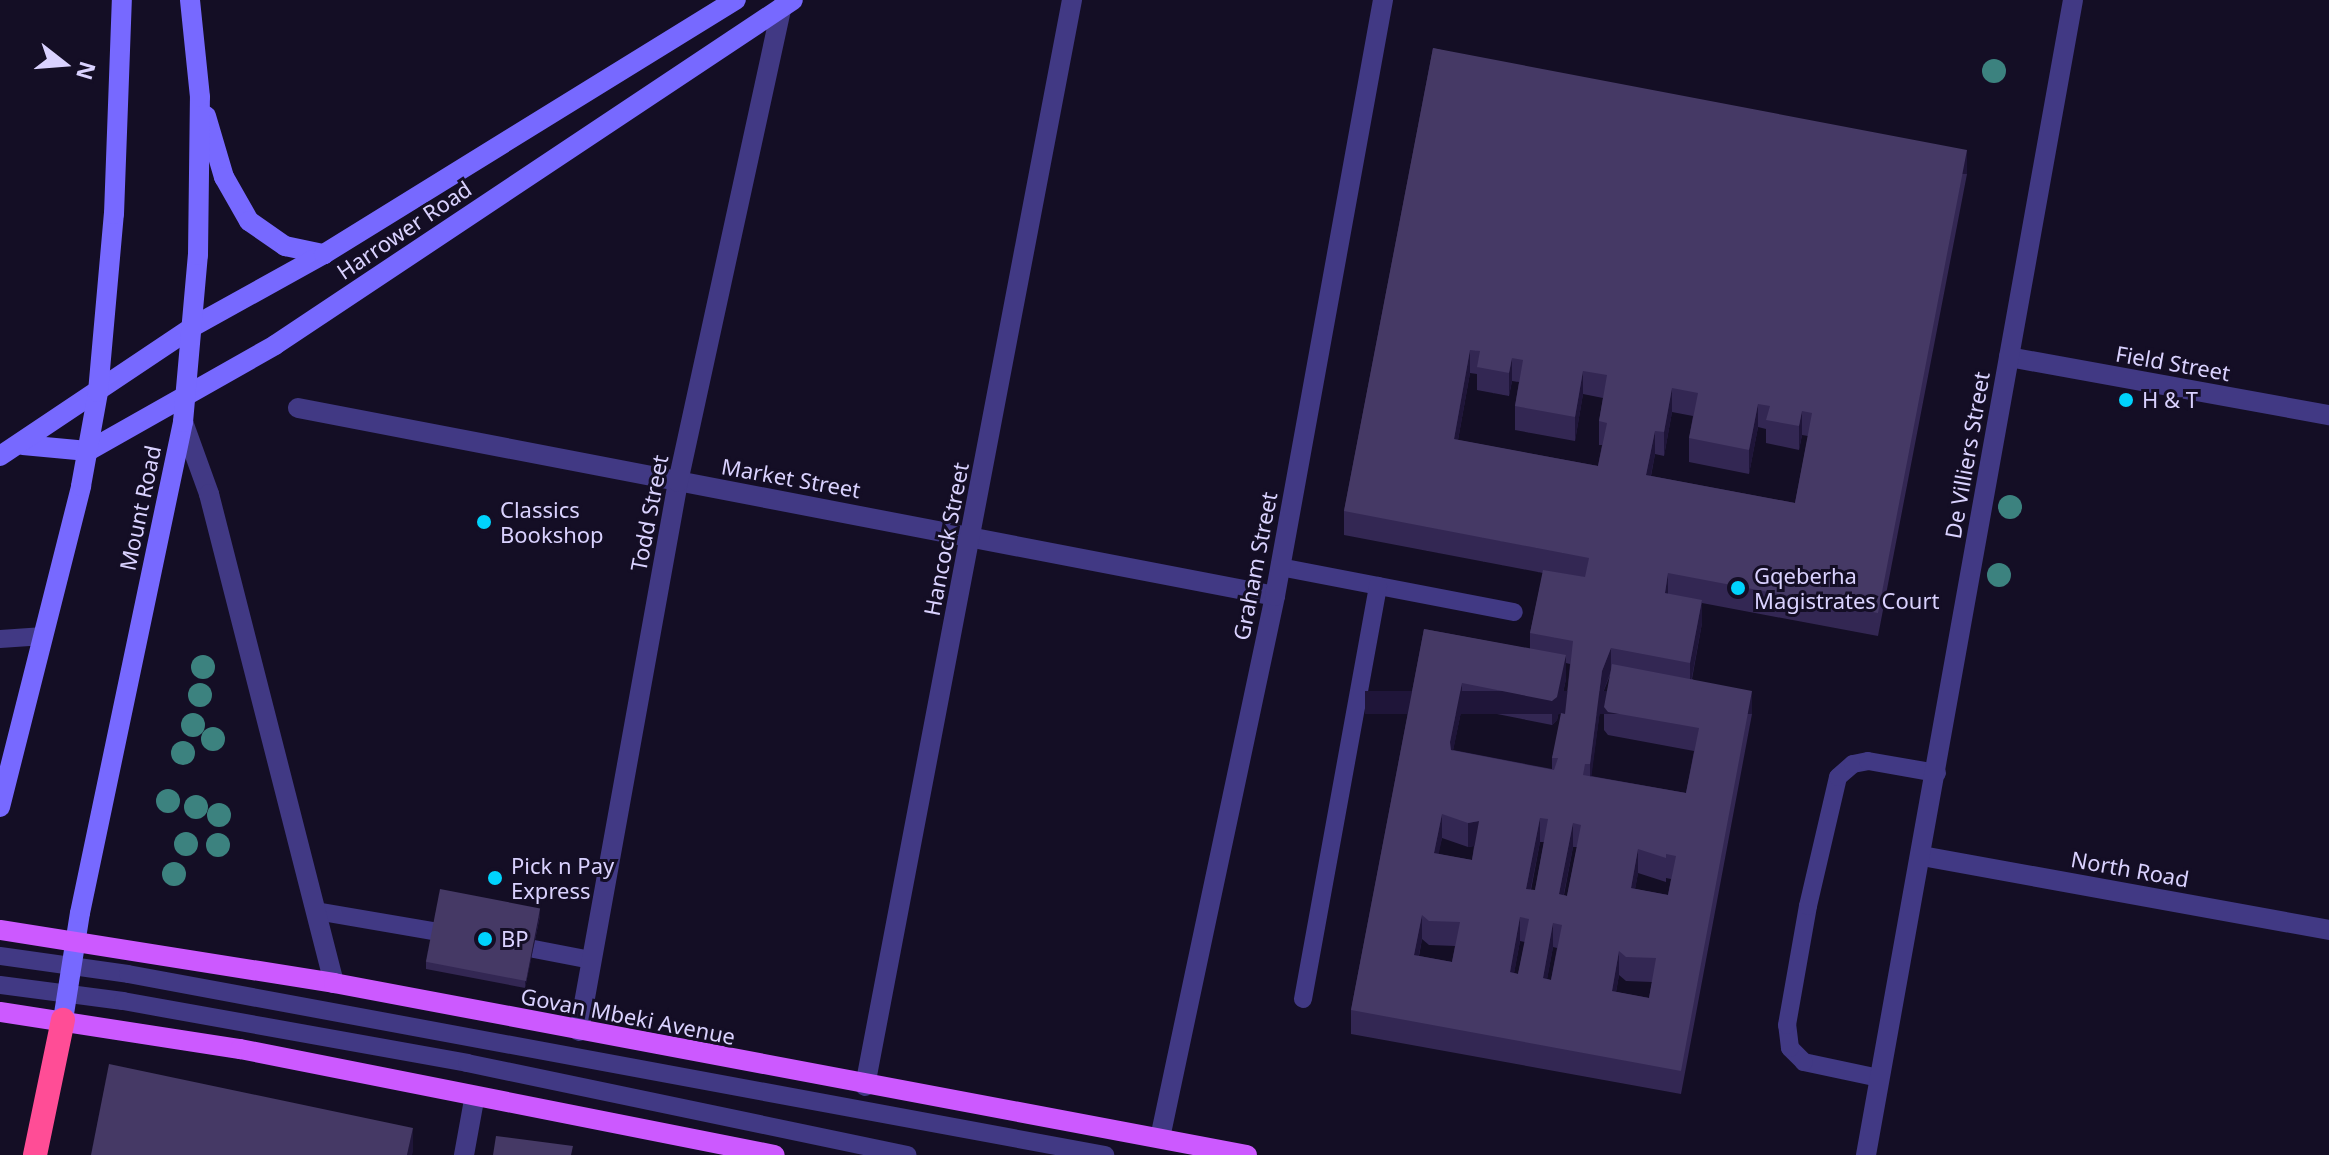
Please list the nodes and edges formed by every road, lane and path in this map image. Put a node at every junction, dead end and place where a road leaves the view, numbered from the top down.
1 (122, 0) edge
2 (190, 0) edge
3 (736, 0) edge
4 (1072, 0) edge
5 (1383, 0) edge
6 (2073, 0) edge
7 (788, 4) edge
8 (200, 97) junction
9 (324, 254) junction
10 (194, 326) junction
11 (2009, 357) junction
12 (98, 392) junction
13 (186, 392) junction
14 (298, 408) dead end
15 (2329, 415) edge
16 (183, 422) junction
17 (23, 445) junction
18 (88, 451) junction
19 (0, 456) edge
20 (678, 482) junction
21 (972, 535) junction
22 (1280, 567) junction
23 (1378, 586) junction
24 (1275, 596) junction
25 (1514, 612) dead end
26 (44, 636) junction
27 (0, 639) edge
28 (1937, 773) junction
29 (0, 807) edge
30 (1922, 856) junction
31 (316, 911) junction
32 (0, 930) edge
33 (2329, 930) edge
34 (433, 931) edge
35 (76, 942) junction
36 (534, 949) edge
37 (0, 956) edge
38 (591, 960) junction
39 (71, 966) junction
40 (334, 983) junction
41 (0, 985) edge
42 (67, 993) junction
43 (1303, 999) dead end
44 (0, 1012) edge
45 (63, 1020) junction
46 (579, 1031) junction
47 (1879, 1078) junction
48 (865, 1086) junction
49 (474, 1100) junction
50 (1160, 1138) junction
51 (35, 1155) edge
52 (464, 1155) edge
53 (775, 1155) edge
54 (908, 1155) edge
55 (1105, 1155) edge
56 (1247, 1155) edge
57 (1866, 1155) edge

1 - 12 main road
2 - 8 main road, Mount Road
3 - 9 main road, Harrower Road
4 - 21 street, Hancock Street
5 - 22 street, Graham Street
6 - 11 street, De Villiers Street
7 - 13 main road, Harrower Road
7 - 20 street, Todd Street
8 - 9 main road
8 - 10 main road, Mount Road
9 - 10 main road, Harrower Road
10 - 12 main road, Harrower Road
10 - 13 main road, Mount Road
11 - 15 street, Field Street
11 - 28 street, De Villiers Street
12 - 17 main road, Harrower Road
12 - 18 main road
13 - 16 main road, Mount Road
13 - 18 main road, Harrower Road
14 - 20 street, Market Street
16 - 31 street
16 - 35 main road, Mount Road
17 - 18 main road
17 - 19 main road, Harrower Road
18 - 26 main road
20 - 21 street, Market Street
20 - 38 street, Todd Street
21 - 24 street, Market Street
21 - 48 street, Hancock Street
22 - 23 lane
22 - 24 street, Graham Street
23 - 25 lane
23 - 43 lane
24 - 50 street, Graham Street
26 - 27 lane
26 - 29 main road
28 - 30 street, De Villiers Street
28 - 47 lane
30 - 33 street, North Road
30 - 47 street, De Villiers Street
31 - 34 lane
31 - 40 street
32 - 35 main road, Govan Mbeki Avenue
35 - 39 main road, Mount Road
35 - 40 main road, Govan Mbeki Avenue
36 - 38 lane
37 - 39 lane
38 - 46 street, Todd Street
39 - 42 main road, Mount Road
39 - 55 lane
40 - 46 main road, Govan Mbeki Avenue
41 - 42 lane
42 - 45 main road, Mount Road
42 - 54 lane
44 - 45 main road
45 - 49 main road
45 - 51 highway
46 - 48 main road, Govan Mbeki Avenue
47 - 57 street, De Villiers Street
48 - 50 main road, Govan Mbeki Avenue
49 - 52 street
49 - 53 main road
50 - 56 main road, Govan Mbeki Avenue

